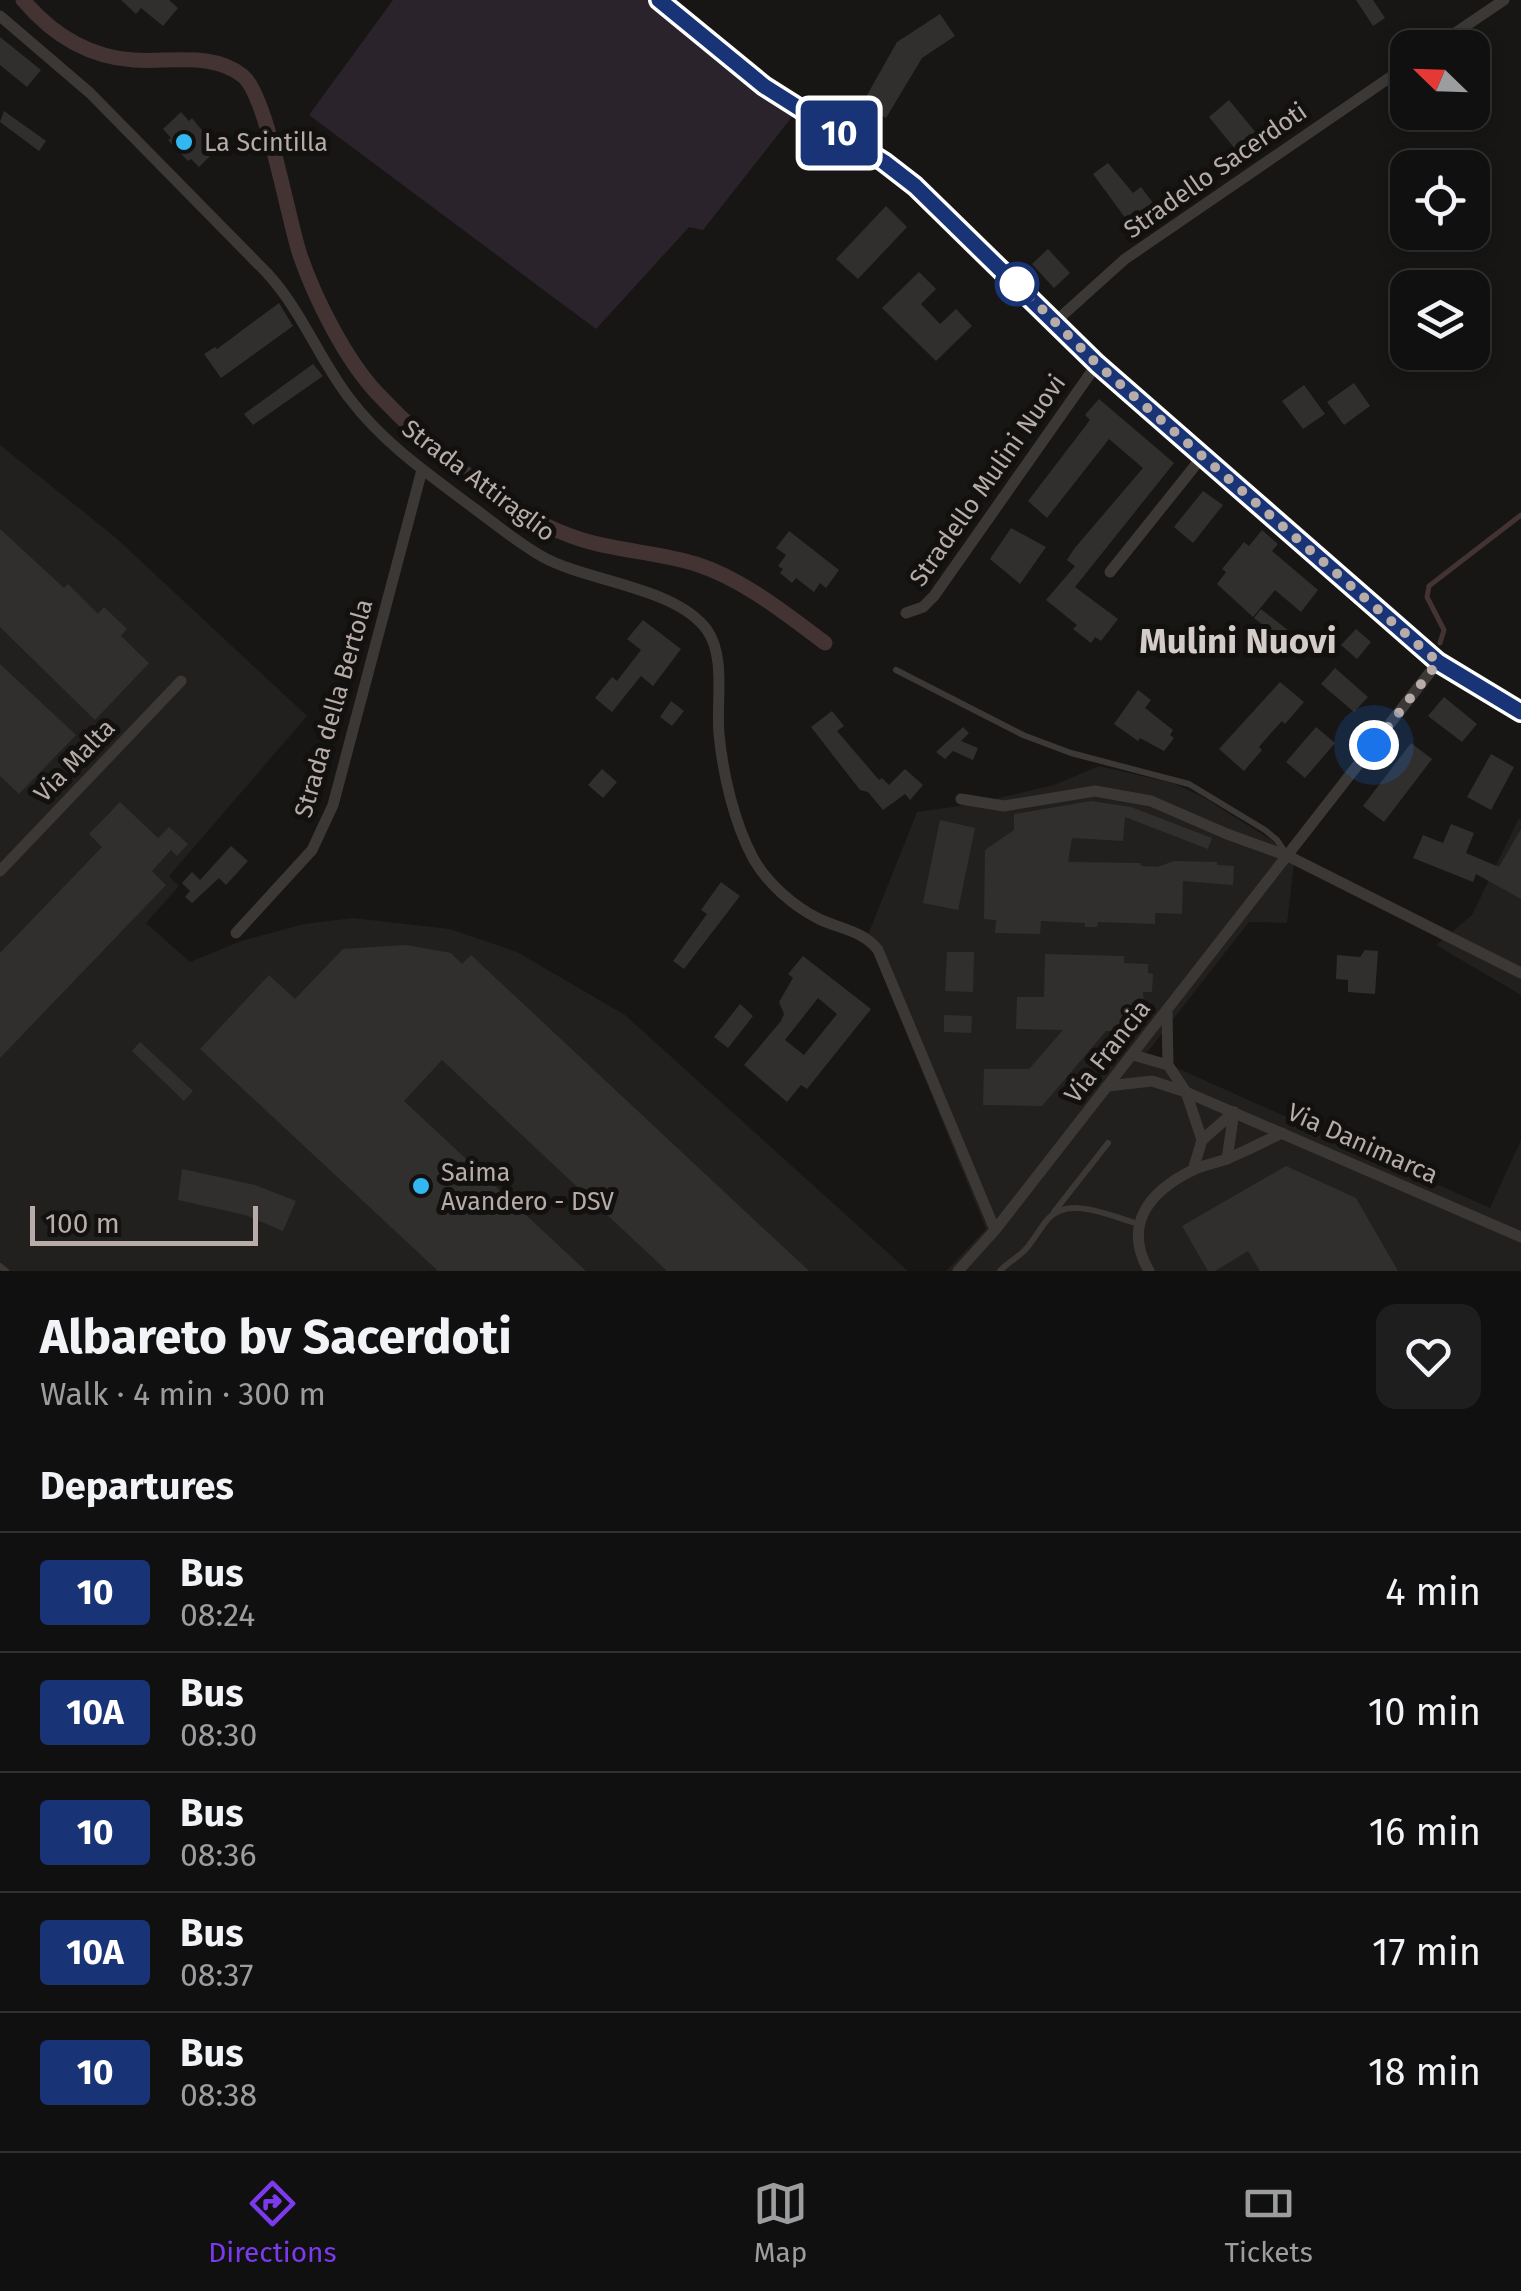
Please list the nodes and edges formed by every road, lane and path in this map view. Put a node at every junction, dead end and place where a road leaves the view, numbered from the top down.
1 (659, 0) edge
2 (1504, 0) edge
3 (0, 16) edge
4 (1460, 30) edge
5 (1390, 77) edge
6 (1056, 322) junction
7 (1097, 364) junction
8 (1202, 457) junction
9 (422, 470) junction
10 (1110, 572) dead end
11 (906, 613) dead end
12 (1438, 662) junction
13 (896, 670) dead end
14 (181, 681) dead end
15 (1521, 712) edge
16 (961, 798) dead end
17 (1288, 856) junction
18 (0, 871) edge
19 (236, 933) dead end
20 (1521, 973) edge
21 (1167, 1011) junction
22 (1132, 1055) junction
23 (1168, 1066) junction
24 (1152, 1081) junction
25 (1108, 1086) junction
26 (1186, 1092) junction
27 (1234, 1112) junction
28 (1282, 1133) junction
29 (1202, 1140) junction
30 (1108, 1143) dead end
31 (1227, 1160) junction
32 (1193, 1170) junction
33 (1050, 1217) junction
34 (1139, 1224) junction
35 (996, 1230) junction
36 (1521, 1237) edge
37 (958, 1271) edge
38 (1000, 1271) edge
39 (1149, 1271) edge

1 - 6 street
2 - 4 street
3 - 9 street, Strada Attiraglio
5 - 6 street, Stradello Sacerdoti
6 - 7 street
7 - 8 street
7 - 11 street, Stradello Mulini Nuovi
8 - 10 street
8 - 12 street
9 - 19 street, Strada della Bertola
9 - 35 street, Strada Attiraglio
12 - 15 street
12 - 17 street, Via Francia
13 - 17 lane
14 - 18 street, Via Malta
16 - 17 street
17 - 20 street
17 - 21 street, Via Francia
21 - 22 street, Via Francia
21 - 23 street
22 - 23 street
22 - 24 street
22 - 25 street, Via Francia
23 - 26 street
24 - 25 street, Via Danimarca
24 - 26 street, Via Danimarca
25 - 35 street, Via Francia
26 - 27 street, Via Danimarca
26 - 29 street
27 - 28 street, Via Danimarca
27 - 29 street
27 - 31 street
28 - 31 street
28 - 36 street, Via Danimarca
29 - 32 street
30 - 33 lane
31 - 32 street
32 - 34 street
33 - 34 lane
33 - 38 lane
34 - 39 street
35 - 37 street, Via Francia

